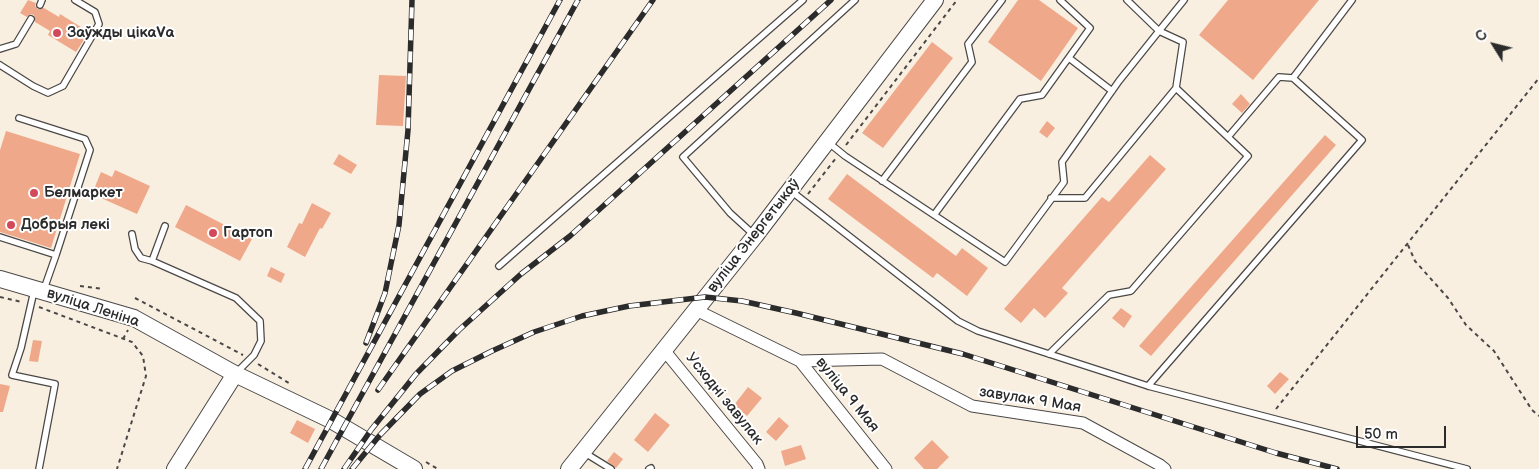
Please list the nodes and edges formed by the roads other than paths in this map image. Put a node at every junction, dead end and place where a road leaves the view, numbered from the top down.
1 (75, 0) edge
2 (803, 0) edge
3 (855, 0) edge
4 (935, 0) edge
5 (1002, 0) edge
6 (1060, 0) edge
7 (1127, 0) edge
8 (1352, 0) edge
9 (1181, 1) edge
10 (31, 19) dead end
11 (1159, 31) junction
12 (0, 49) edge
13 (1069, 58) junction
14 (0, 65) edge
15 (1293, 78) junction
16 (1176, 88) junction
17 (1112, 91) junction
18 (19, 118) dead end
19 (1228, 137) junction
20 (827, 142) junction
21 (882, 181) junction
22 (790, 191) junction
23 (1051, 198) junction
24 (934, 215) junction
25 (165, 226) dead end
26 (132, 234) dead end
27 (755, 236) junction
28 (0, 237) edge
29 (56, 255) junction
30 (152, 261) junction
31 (499, 266) dead end
32 (0, 279) edge
33 (36, 295) junction
34 (696, 310) junction
35 (664, 350) junction
36 (1049, 354) junction
37 (800, 360) junction
38 (235, 374) junction
39 (1148, 386) junction
40 (583, 452) junction
41 (39, 469) edge
42 (176, 469) edge
43 (414, 469) edge
44 (569, 469) edge
45 (611, 469) edge
46 (759, 469) edge
47 (886, 469) edge
48 (1164, 469) edge
49 (1467, 469) edge

1 - 14 lane
2 - 31 lane
3 - 27 lane
4 - 20 main road, вуліца Энергетыкаў
5 - 21 lane
6 - 13 lane
7 - 11 lane
8 - 15 lane
9 - 11 lane
10 - 12 lane
11 - 16 lane
11 - 17 lane
13 - 17 lane
13 - 24 lane
15 - 19 lane
15 - 39 lane
16 - 19 lane
16 - 23 lane
17 - 23 lane
18 - 29 lane
19 - 36 lane
20 - 21 lane
20 - 22 main road, вуліца Энергетыкаў
21 - 24 lane
22 - 27 main road, вуліца Энергетыкаў
22 - 36 lane
23 - 24 lane
25 - 30 lane
26 - 30 lane
27 - 34 main road, вуліца Энергетыкаў
28 - 29 lane
29 - 33 lane
30 - 38 lane
32 - 33 main road, вуліца Леніна
33 - 38 main road, вуліца Леніна
33 - 41 lane
34 - 35 main road, вуліца Энергетыкаў
34 - 37 street, вуліца 9 Мая
35 - 40 main road, вуліца Энергетыкаў
35 - 46 street, Усходні завулак
36 - 39 lane
37 - 47 street, вуліца 9 Мая
37 - 48 street, завулак 9 Мая
38 - 42 main road
38 - 43 main road, вуліца Леніна
39 - 49 lane
40 - 44 main road, вуліца Энергетыкаў
40 - 45 lane

